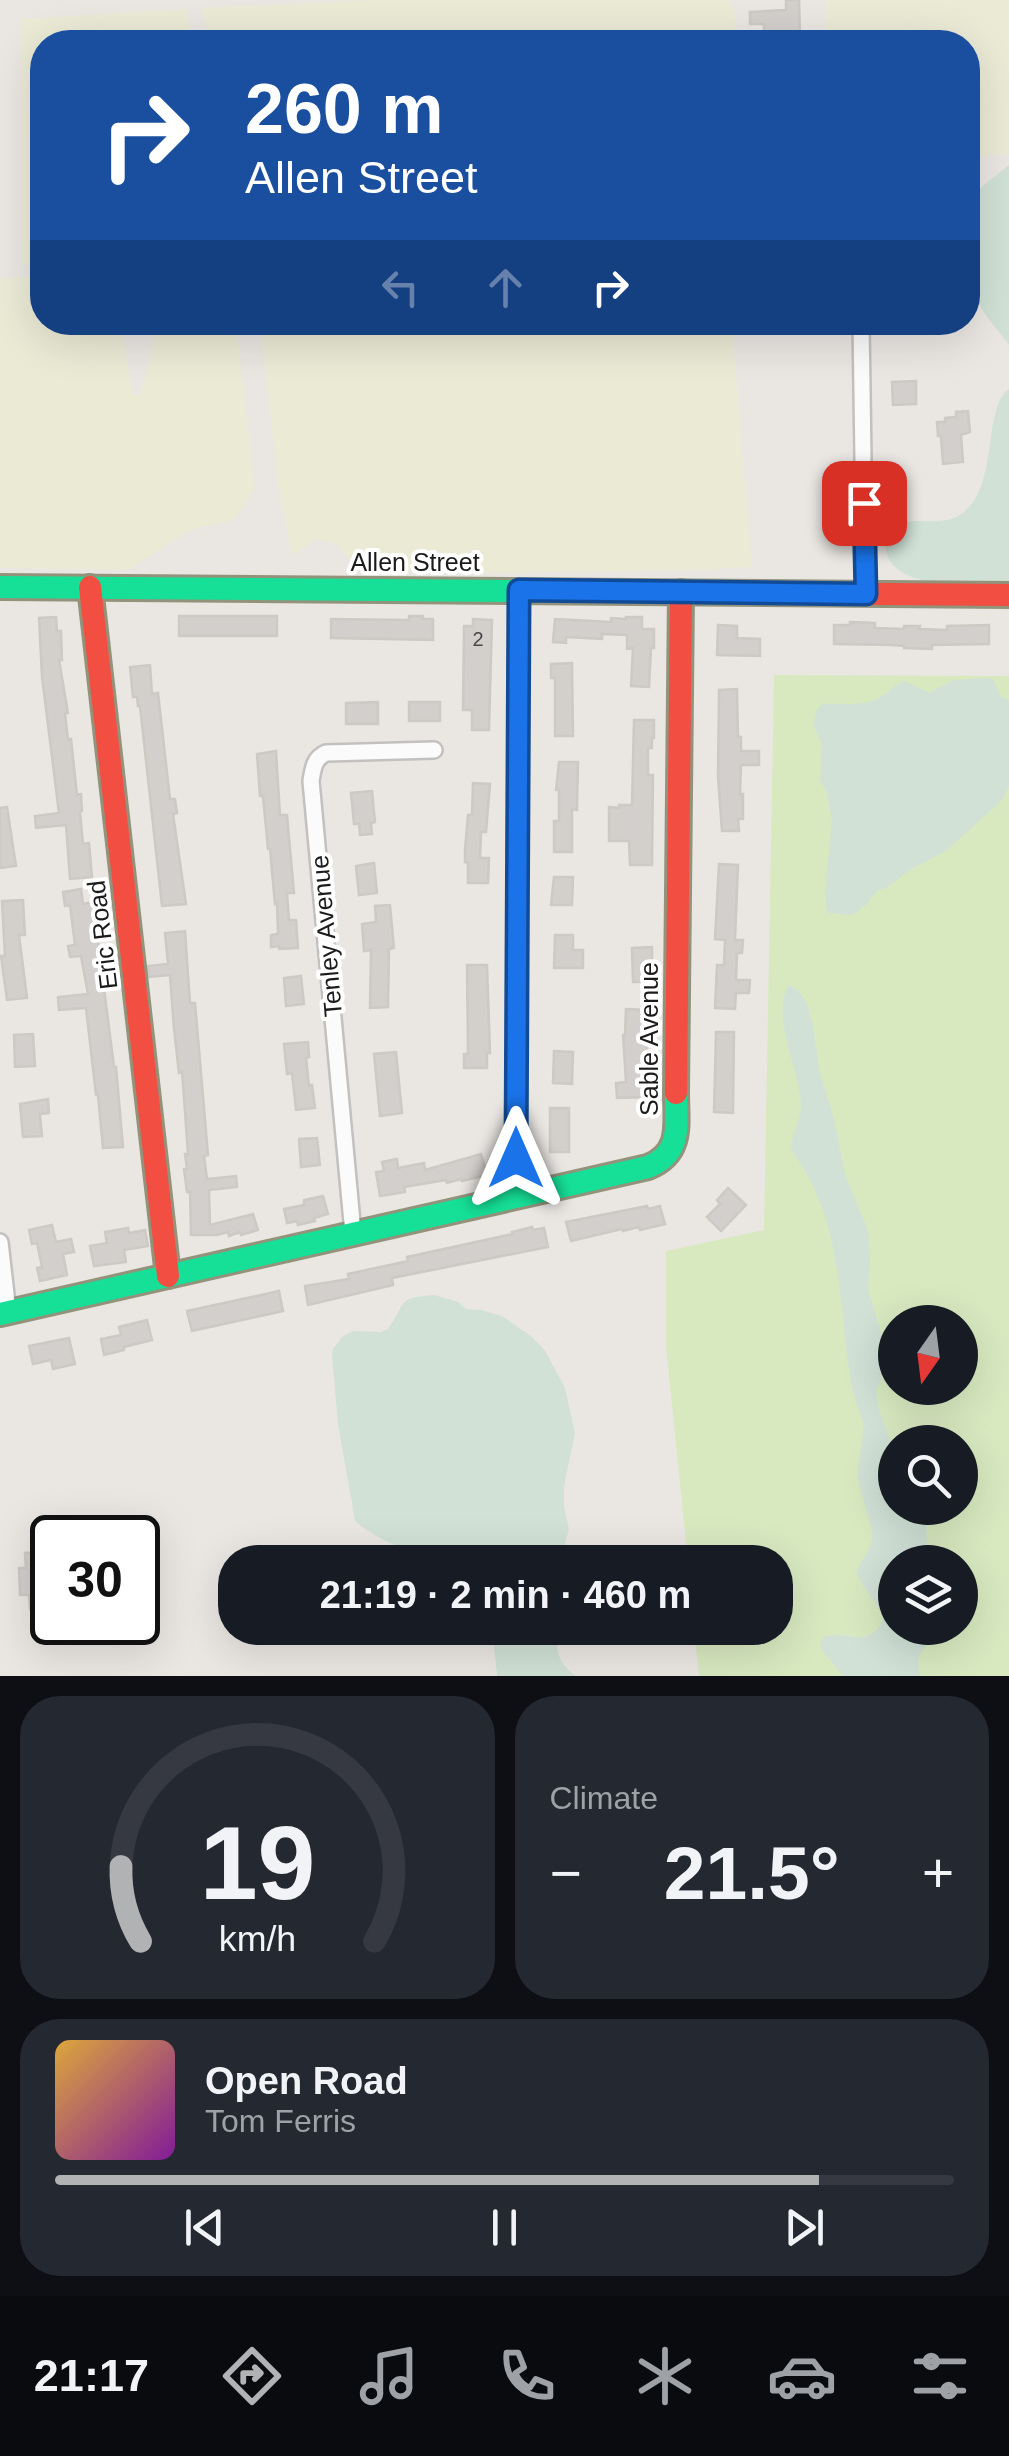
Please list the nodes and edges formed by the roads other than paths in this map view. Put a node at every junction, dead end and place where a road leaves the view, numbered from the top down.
1 (861, 335) edge
2 (0, 587) edge
3 (90, 587) junction
4 (519, 590) junction
5 (681, 592) junction
6 (866, 594) junction
7 (1009, 596) edge
8 (434, 750) dead end
9 (516, 1196) junction
10 (353, 1233) junction
11 (0, 1242) edge
12 (168, 1276) junction
13 (4, 1313) edge

1 - 6 street
2 - 3 street, Allen Street
3 - 4 street, Allen Street
3 - 12 street, Eric Road
4 - 5 street, Allen Street
4 - 9 street
5 - 6 street, Allen Street
5 - 9 street, Sable Avenue
6 - 7 street, Allen Street
8 - 10 street, Tenley Avenue
9 - 10 street, Sable Avenue
10 - 12 street, Sable Avenue
11 - 13 street
12 - 13 street, Sable Avenue

